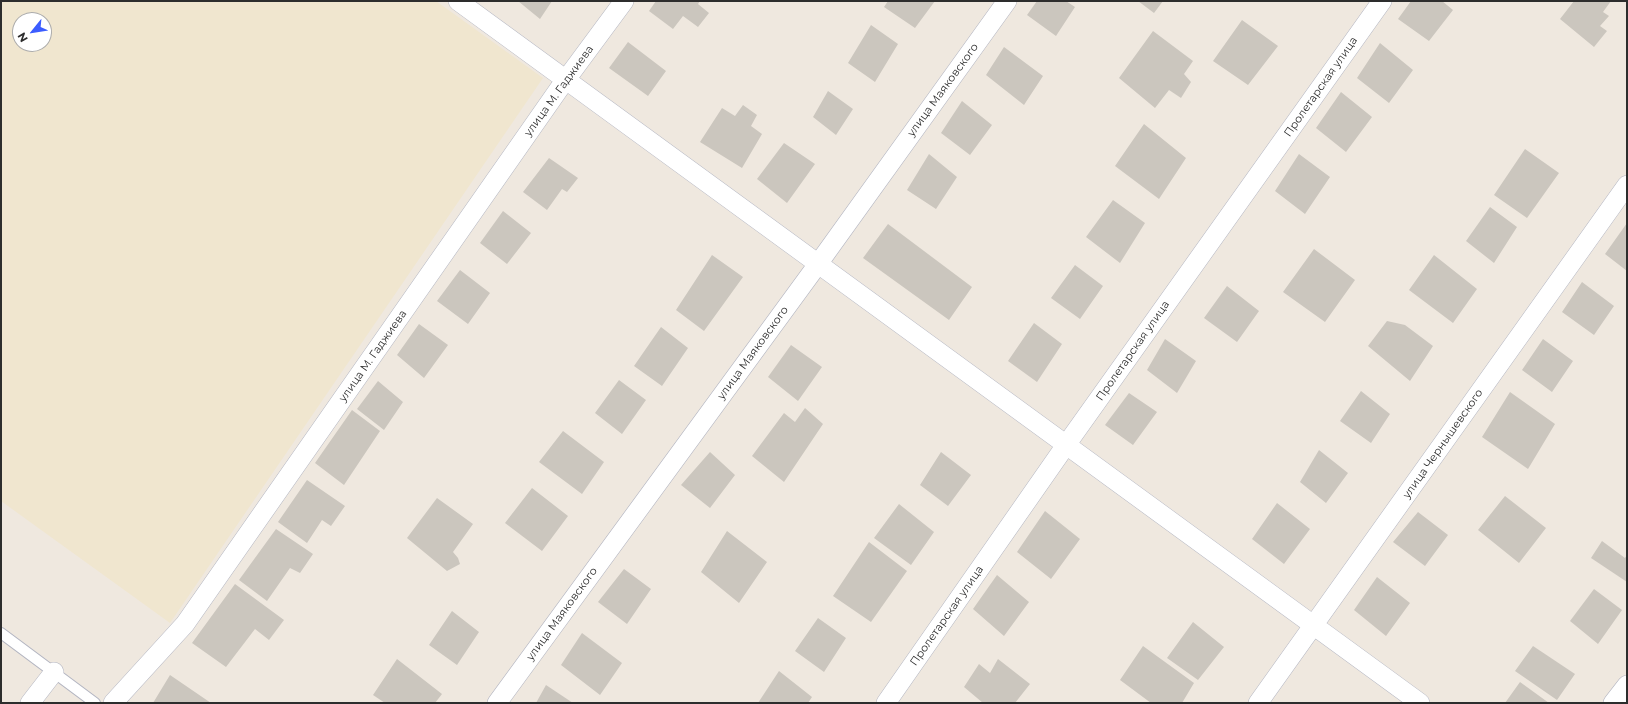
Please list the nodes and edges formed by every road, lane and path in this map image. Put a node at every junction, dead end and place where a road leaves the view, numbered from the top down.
1 (458, 1) edge
2 (624, 1) edge
3 (1007, 1) edge
4 (1382, 1) edge
5 (566, 80) junction
6 (1627, 185) edge
7 (818, 264) junction
8 (1066, 444) junction
9 (1314, 625) junction
10 (1, 633) edge
11 (54, 672) junction
12 (1627, 685) edge
13 (30, 703) edge
14 (95, 703) edge
15 (113, 703) edge
16 (497, 703) edge
17 (886, 703) edge
18 (1258, 703) edge
19 (1420, 703) edge
20 (1613, 703) edge

1 - 5 street
2 - 5 street, улица М. Гаджиева
3 - 7 street, улица Маяковского
4 - 8 street, Пролетарская улица
5 - 7 street
5 - 15 street, улица М. Гаджиева
6 - 9 street, улица Чернышевского
7 - 8 street
7 - 16 street, улица Маяковского
8 - 9 street
8 - 17 street, Пролетарская улица
9 - 18 street, улица Чернышевского
9 - 19 street
10 - 11 lane
11 - 13 street
11 - 14 lane
12 - 20 street

